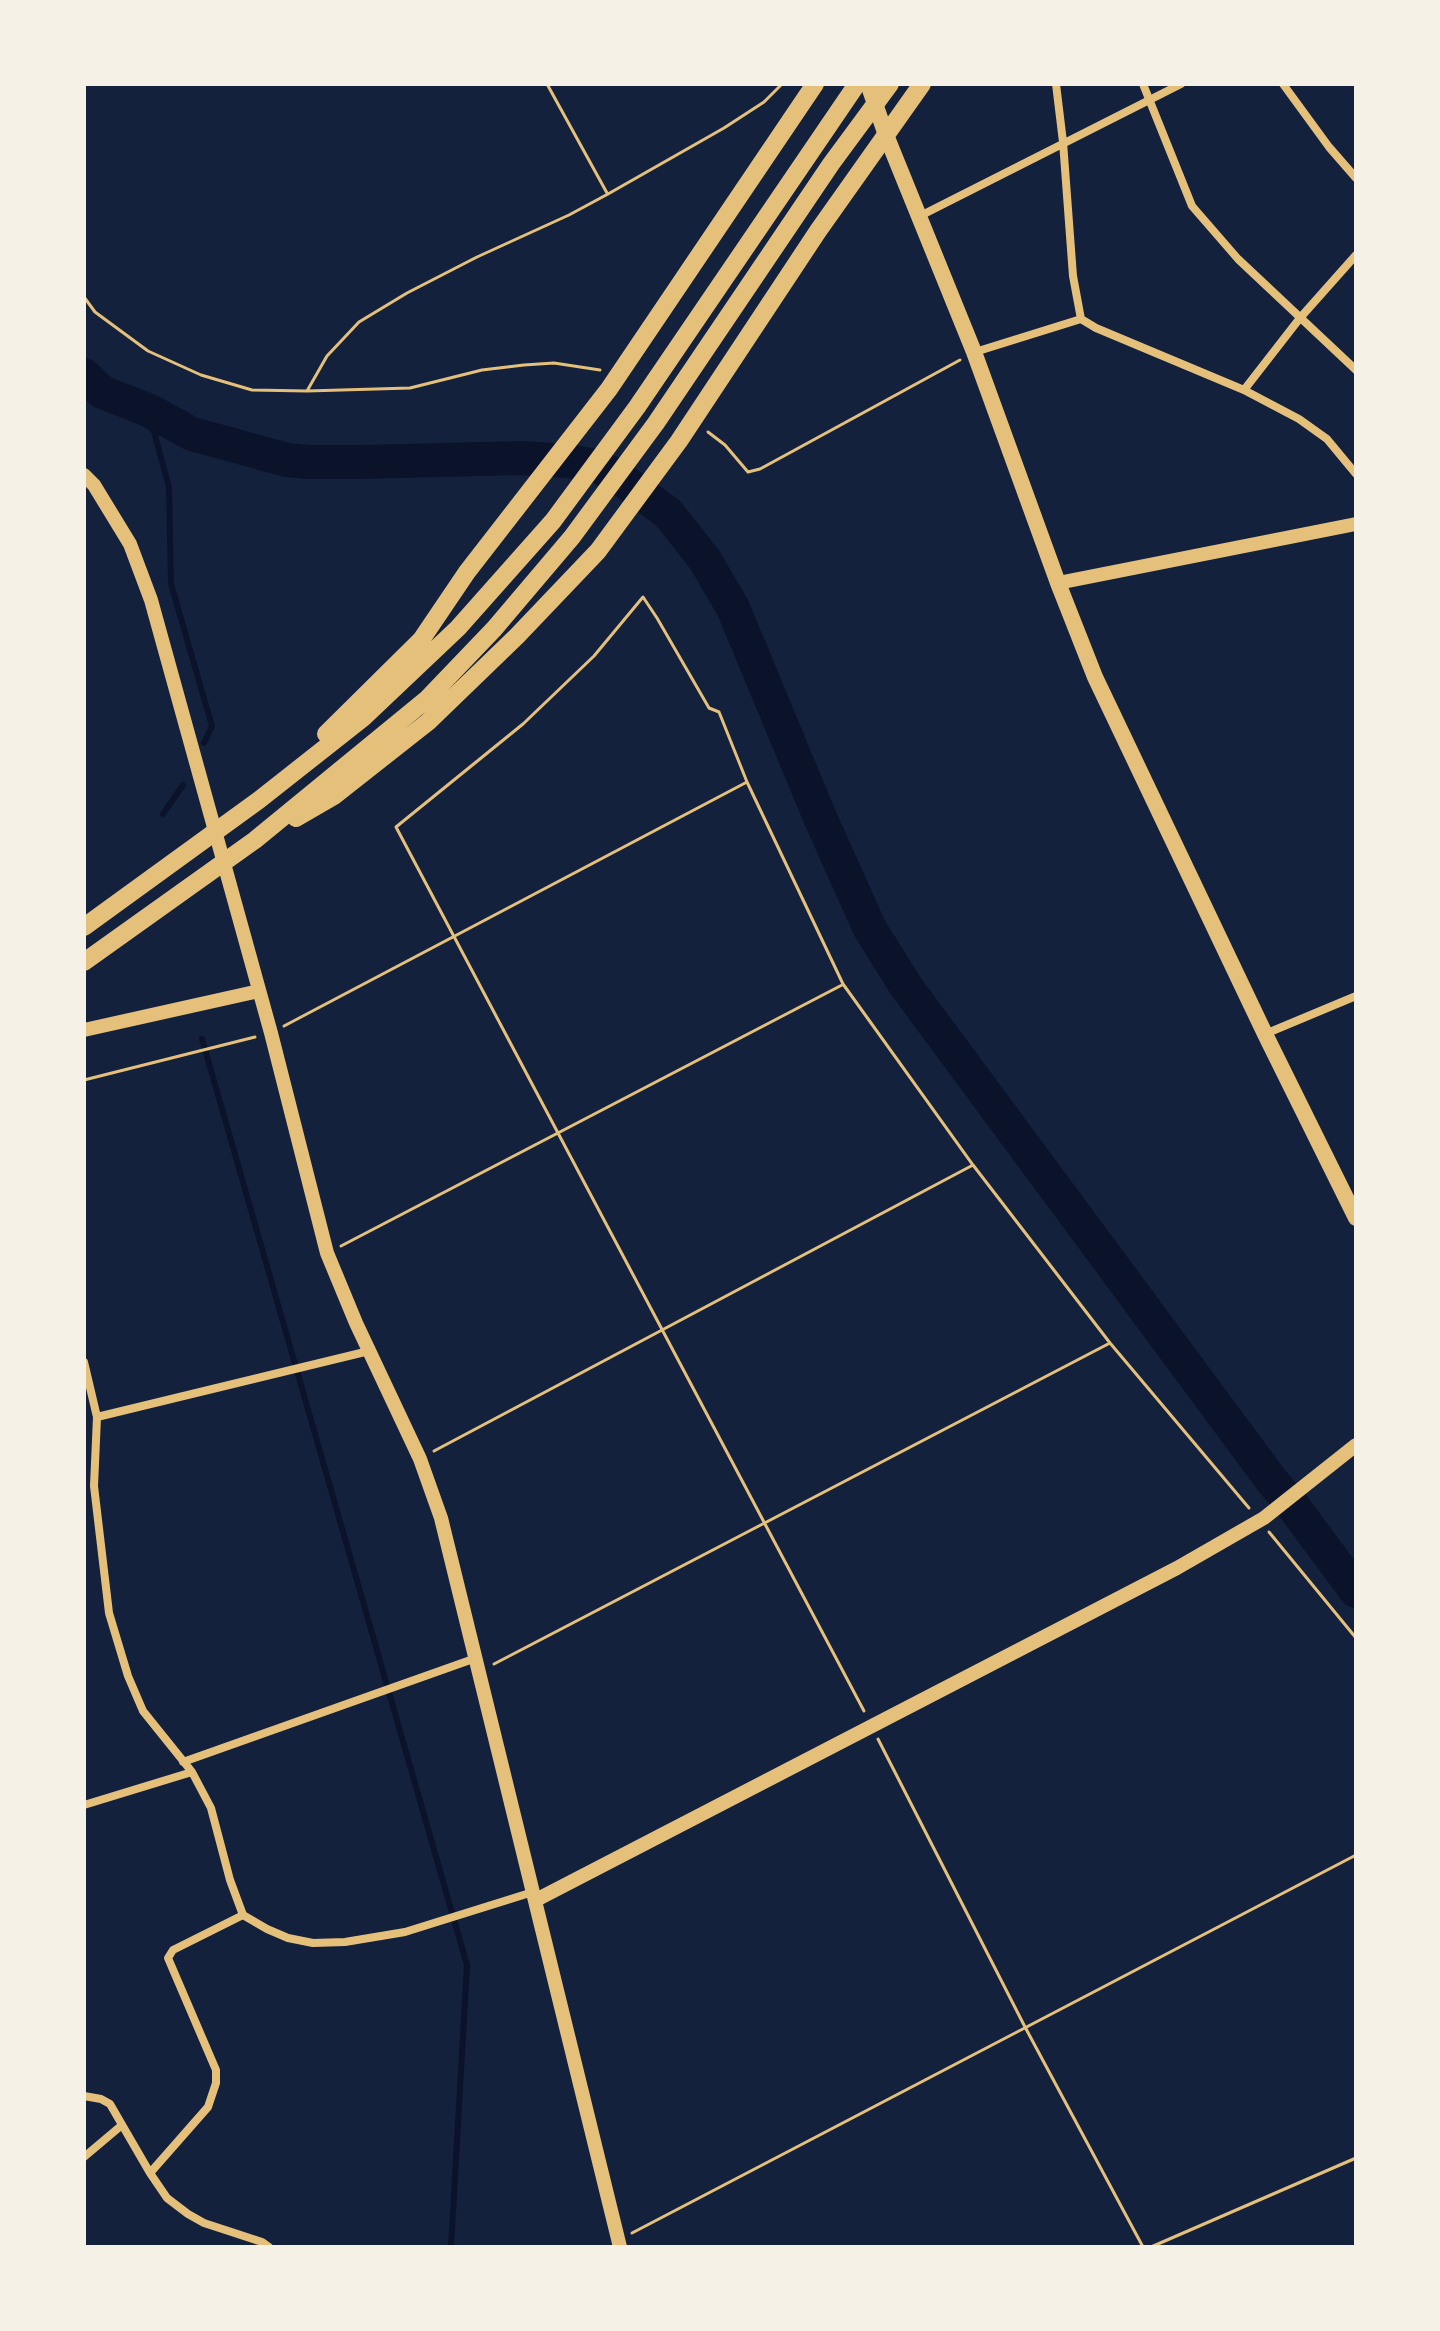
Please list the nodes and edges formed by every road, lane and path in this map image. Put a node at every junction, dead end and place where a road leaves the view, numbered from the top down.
1 (547, 84) edge
2 (782, 84) edge
3 (815, 84) edge
4 (857, 84) edge
5 (868, 84) edge
6 (890, 84) edge
7 (922, 84) edge
8 (1056, 84) edge
9 (1143, 84) edge
10 (1181, 84) edge
11 (1283, 84) edge
12 (1150, 99) junction
13 (886, 135) junction
14 (1063, 142) junction
15 (1356, 178) edge
16 (608, 194) junction
17 (920, 216) junction
18 (1356, 255) edge
19 (84, 297) edge
20 (1300, 318) junction
21 (1081, 319) junction
22 (974, 352) junction
23 (1356, 370) edge
24 (606, 380) junction
25 (1244, 390) junction
26 (307, 391) junction
27 (705, 430) dead end
28 (1356, 474) edge
29 (84, 475) edge
30 (1356, 524) edge
31 (1058, 583) junction
32 (747, 782) junction
33 (259, 800) junction
34 (250, 845) junction
35 (84, 927) edge
36 (454, 937) junction
37 (84, 962) edge
38 (843, 984) junction
39 (259, 991) junction
40 (1356, 996) edge
41 (84, 1030) edge
42 (271, 1033) junction
43 (1265, 1034) junction
44 (84, 1080) edge
45 (558, 1133) junction
46 (973, 1165) junction
47 (1356, 1218) edge
48 (327, 1253) junction
49 (663, 1330) junction
50 (1110, 1343) junction
51 (369, 1351) junction
52 (84, 1362) edge
53 (97, 1417) junction
54 (1356, 1445) edge
55 (420, 1459) junction
56 (1262, 1519) junction
57 (765, 1523) junction
58 (1356, 1638) edge
59 (478, 1665) junction
60 (872, 1725) junction
61 (183, 1762) junction
62 (192, 1772) junction
63 (84, 1805) edge
64 (1356, 1855) edge
65 (535, 1896) junction
66 (243, 1915) junction
67 (1025, 2027) junction
68 (84, 2096) edge
69 (122, 2125) junction
70 (84, 2157) edge
71 (1356, 2158) edge
72 (150, 2173) junction
73 (619, 2244) edge
74 (263, 2245) edge
75 (1143, 2247) edge
76 (1151, 2247) edge

1 - 16 path
2 - 16 path
3 - 24 highway
4 - 33 highway
5 - 13 main road
6 - 34 highway
7 - 13 highway
8 - 14 street
9 - 12 street
10 - 12 street
11 - 15 street
12 - 14 street
12 - 20 street
13 - 17 main road
13 - 34 highway
14 - 17 street
14 - 21 street
16 - 26 path
17 - 22 main road
18 - 20 street
19 - 26 path
20 - 23 street
20 - 25 street
21 - 22 street
21 - 25 street
22 - 27 path
22 - 31 main road
24 - 26 path
24 - 33 highway
25 - 28 street
29 - 39 street
30 - 31 street
31 - 43 main road
32 - 36 path
32 - 36 path
32 - 38 path
33 - 35 highway
34 - 37 highway
36 - 42 path
36 - 45 path
38 - 45 path
38 - 46 path
39 - 41 street
39 - 42 street
40 - 43 street
42 - 44 path
42 - 48 street
43 - 47 main road
45 - 48 path
45 - 49 path
46 - 49 path
46 - 50 path
48 - 51 street
49 - 55 path
49 - 57 path
50 - 56 path
50 - 57 path
51 - 53 street
51 - 55 street
52 - 53 street
53 - 61 street
54 - 56 street
55 - 59 street
56 - 58 path
56 - 60 street
57 - 59 path
57 - 60 path
59 - 61 street
59 - 65 street
60 - 65 street
60 - 67 path
61 - 62 street
62 - 63 street
62 - 66 street
64 - 67 path
65 - 66 street
65 - 73 street
66 - 72 street
67 - 73 path
67 - 75 path
68 - 69 street
69 - 70 street
69 - 72 street
71 - 76 path
72 - 74 street

